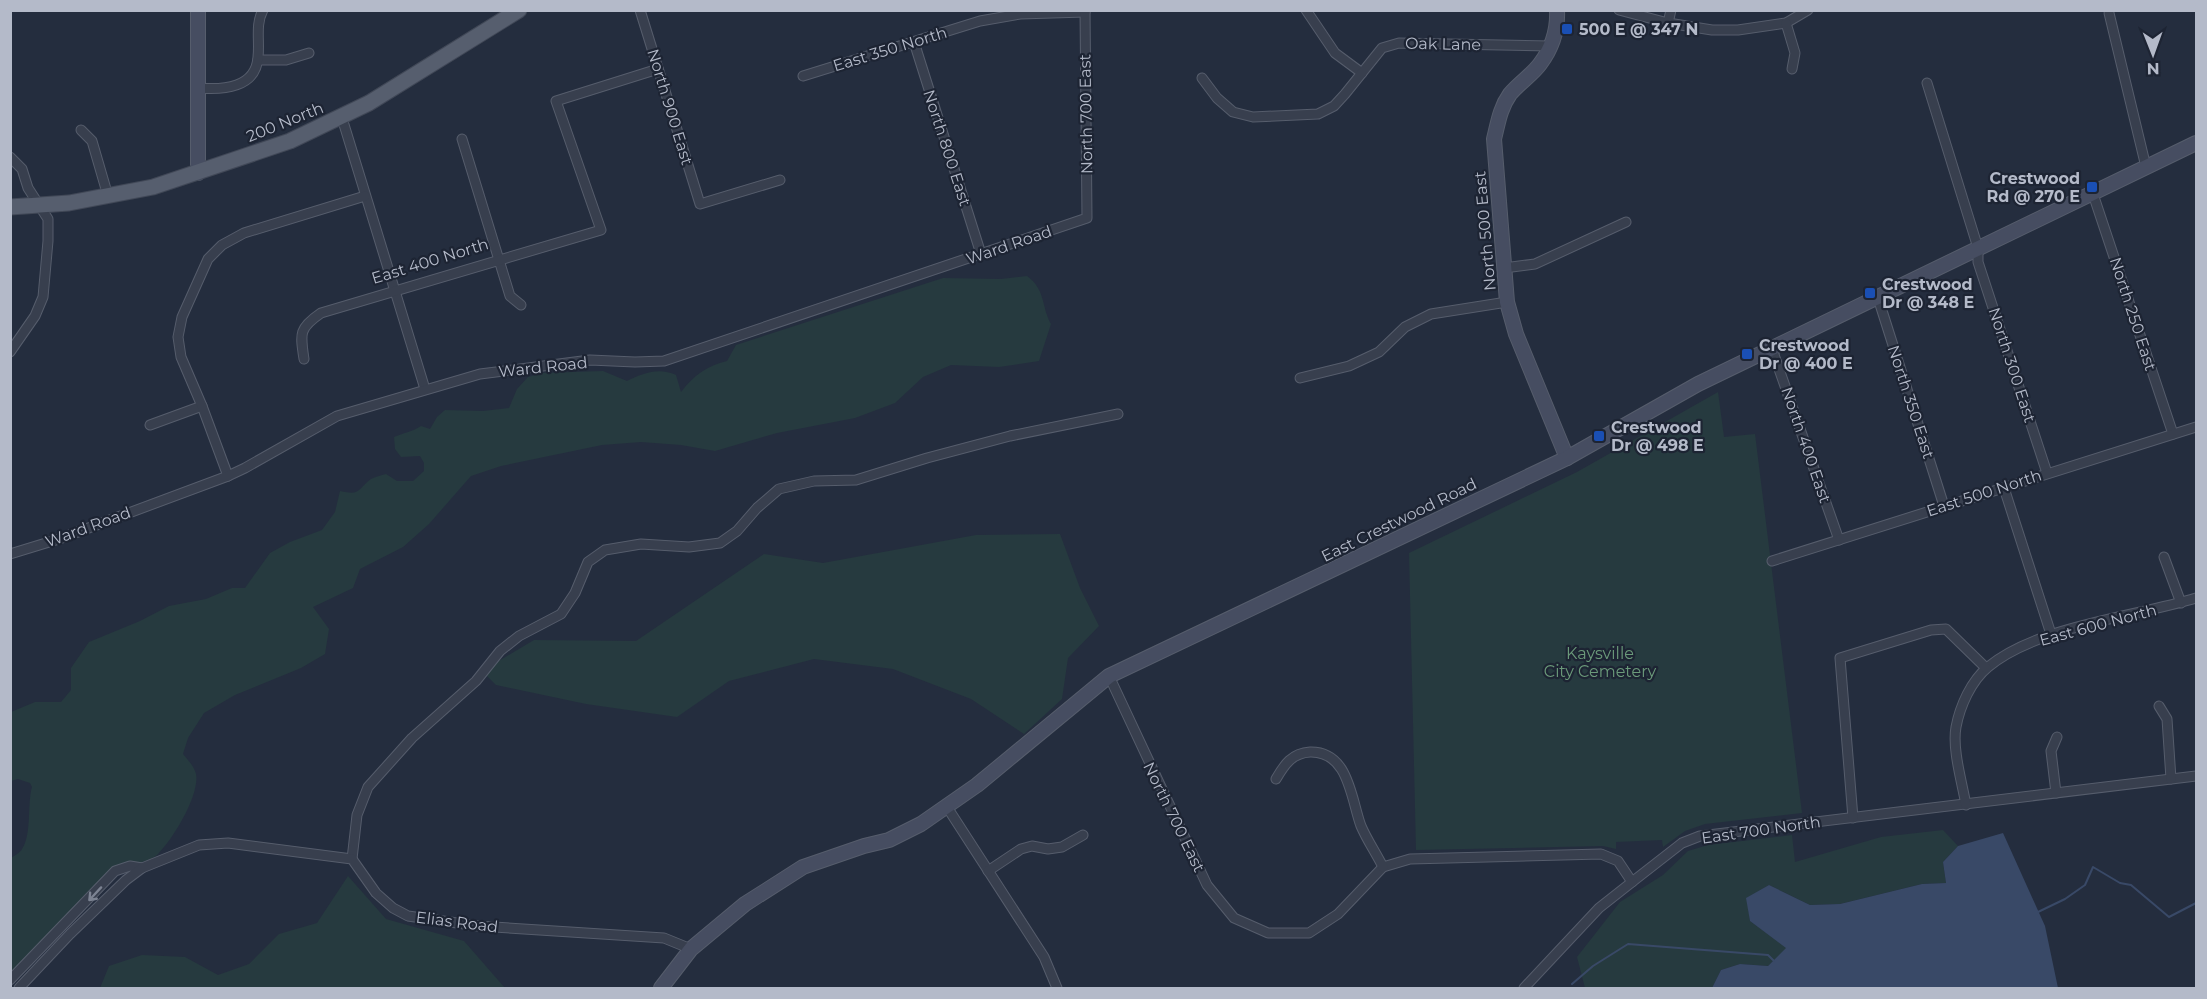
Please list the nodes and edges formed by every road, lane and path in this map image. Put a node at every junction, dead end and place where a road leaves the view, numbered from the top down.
1 (198, 10) edge
2 (262, 10) edge
3 (519, 10) edge
4 (640, 10) edge
5 (1306, 10) edge
6 (1557, 10) edge
7 (1618, 10) edge
8 (1671, 10) edge
9 (1808, 10) edge
10 (1084, 11) edge
11 (2109, 13) dead end
12 (997, 14) edge
13 (503, 15) edge
14 (1786, 22) junction
15 (1668, 23) junction
16 (914, 42) junction
17 (1551, 46) junction
18 (309, 53) dead end
19 (258, 60) junction
20 (658, 69) junction
21 (1792, 69) dead end
22 (1362, 73) junction
23 (803, 76) dead end
24 (1202, 78) dead end
25 (1927, 83) dead end
26 (199, 88) junction
27 (342, 118) junction
28 (81, 130) dead end
29 (462, 139) dead end
30 (2196, 143) edge
31 (10, 157) edge
32 (2146, 167) junction
33 (198, 173) junction
34 (780, 180) dead end
35 (2093, 194) junction
36 (108, 196) junction
37 (365, 196) junction
38 (39, 206) junction
39 (10, 207) edge
40 (1087, 218) joint
41 (1626, 222) dead end
42 (1978, 248) junction
43 (981, 254) junction
44 (499, 259) junction
45 (1504, 268) junction
46 (395, 291) junction
47 (1878, 298) junction
48 (1507, 302) junction
49 (521, 305) dead end
50 (1772, 349) junction
51 (10, 352) edge
52 (304, 359) dead end
53 (1300, 378) dead end
54 (425, 389) junction
55 (202, 406) junction
56 (1118, 414) dead end
57 (150, 424) dead end
58 (2196, 427) edge
59 (2173, 434) junction
60 (1567, 458) junction
61 (2047, 473) junction
62 (228, 476) junction
63 (2004, 488) junction
64 (1944, 506) junction
65 (1839, 540) junction
66 (10, 554) edge
67 (2164, 557) dead end
68 (1772, 561) dead end
69 (2196, 598) edge
70 (2181, 603) junction
71 (2051, 634) junction
72 (1986, 668) junction
73 (1109, 676) junction
74 (2159, 706) dead end
75 (2057, 737) dead end
76 (2196, 776) edge
77 (1276, 779) dead end
78 (2171, 779) junction
79 (2056, 793) junction
80 (1966, 805) junction
81 (948, 807) junction
82 (1854, 818) junction
83 (1083, 835) dead end
84 (352, 859) junction
85 (1383, 867) junction
86 (142, 868) junction
87 (988, 871) junction
88 (1632, 882) junction
89 (691, 949) junction
90 (10, 980) edge
91 (19, 988) edge
92 (661, 988) edge
93 (1057, 988) edge
94 (1524, 988) edge

1 - 26 street
2 - 19 street
3 - 13 main road, 200 North
4 - 20 street, North 900 East
5 - 22 street
6 - 17 street, North 500 East
7 - 15 street
8 - 15 street
9 - 14 street
10 - 12 street, East 350 North
10 - 40 street, North 700 East
11 - 32 street
12 - 16 street, East 350 North
13 - 27 main road, 200 North
14 - 15 street
14 - 21 street
16 - 23 street, East 350 North
16 - 43 street, North 800 East
17 - 22 street, Oak Lane
17 - 45 street, North 500 East
18 - 19 street
19 - 26 street
20 - 34 street, North 900 East
20 - 44 street, East 400 North
22 - 24 street, Oak Lane
25 - 42 street, North 300 East
26 - 33 street
27 - 33 main road, 200 North
27 - 37 street
28 - 36 street
29 - 44 street
30 - 32 street, East Crestwood Road
31 - 38 street
32 - 35 street, East Crestwood Road
33 - 36 main road, 200 North
35 - 42 street, East Crestwood Road
35 - 59 street, North 250 East
36 - 38 main road, 200 North
37 - 46 street
37 - 55 street
38 - 39 main road
38 - 51 street
40 - 43 street, Ward Road
41 - 45 street
42 - 47 street, East Crestwood Road
42 - 61 street, North 300 East
43 - 54 street, Ward Road
44 - 46 street, East 400 North
44 - 49 street
45 - 48 street, North 500 East
46 - 52 street, East 400 North
46 - 54 street
47 - 50 street, East Crestwood Road
47 - 64 street, North 350 East
48 - 53 street
48 - 60 street, North 500 East
50 - 60 street, East Crestwood Road
50 - 65 street, North 400 East
54 - 62 street, Ward Road
55 - 57 street
55 - 62 street
56 - 84 street
58 - 59 street, East 500 North
59 - 61 street, East 500 North
60 - 73 street, East Crestwood Road
61 - 63 street, East 500 North
62 - 66 street, Ward Road
63 - 64 street, East 500 North
63 - 71 street
64 - 65 street, East 500 North
65 - 68 street, East 500 North
67 - 70 street, East 600 North
69 - 70 street, East 600 North
70 - 71 street, East 600 North
71 - 72 street, East 600 North
72 - 80 street
72 - 82 street
73 - 81 street, East Crestwood Road
73 - 85 street, North 700 East
74 - 78 street
75 - 79 street
76 - 78 street, East 700 North
77 - 85 street
78 - 79 street, East 700 North
79 - 80 street, East 700 North
80 - 82 street, East 700 North
81 - 87 street
81 - 89 street, East Crestwood Road
82 - 88 street, East 700 North
83 - 87 street
84 - 86 street
84 - 89 street, Elias Road
85 - 88 street
86 -> 90 street
86 - 91 street
87 - 93 street
88 - 94 street, East 700 North
89 - 92 street, East Crestwood Road

